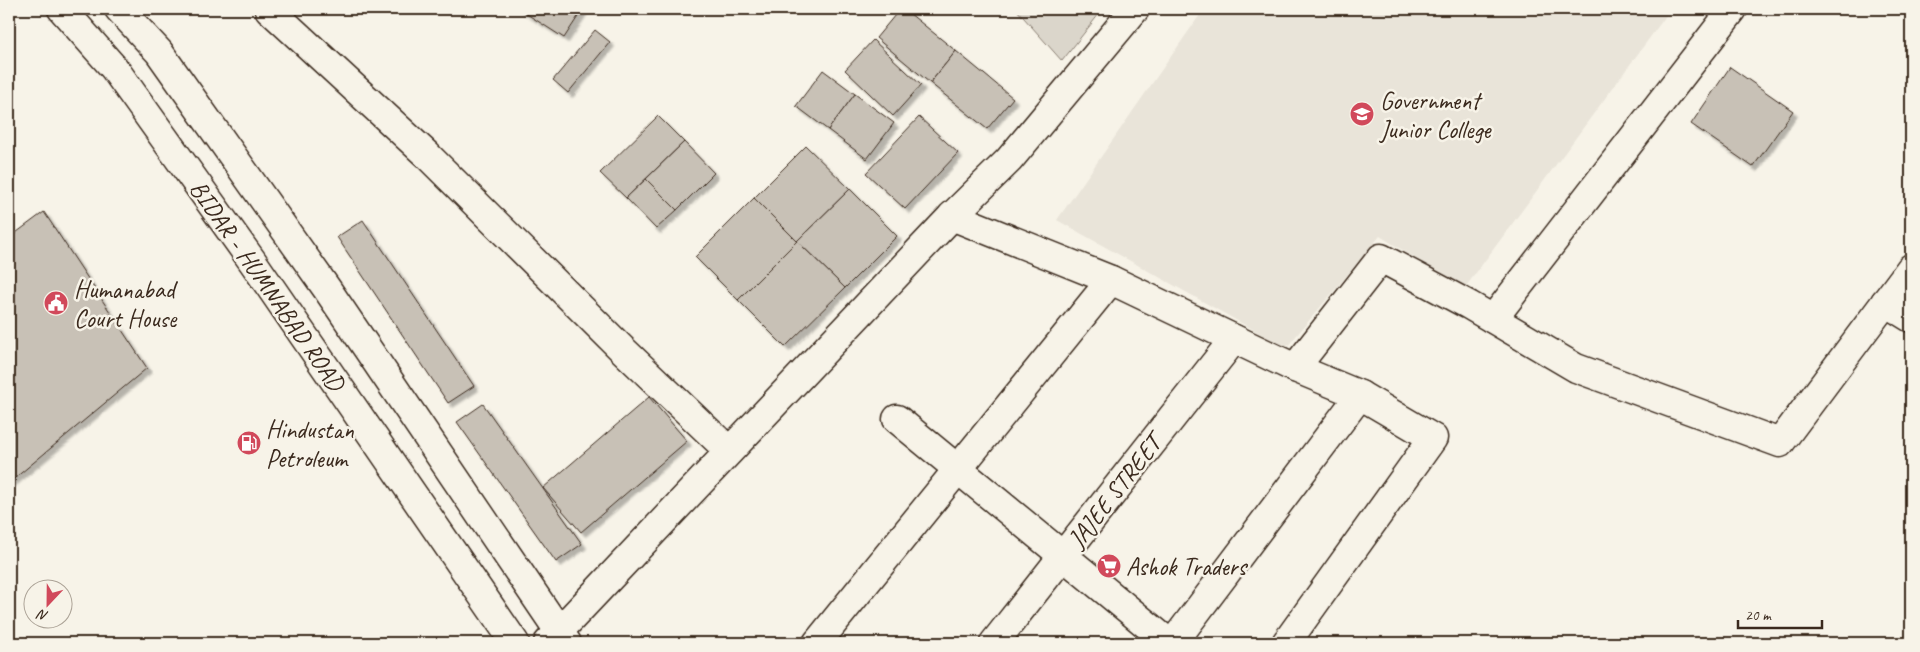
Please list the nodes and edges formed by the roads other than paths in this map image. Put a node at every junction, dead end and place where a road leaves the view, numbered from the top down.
1 (62, 9) edge
2 (119, 9) edge
3 (269, 9) edge
4 (1135, 9) edge
5 (1733, 9) edge
6 (952, 216) junction
7 (1911, 268) edge
8 (1111, 280) junction
9 (1886, 302) junction
10 (1911, 318) edge
11 (1493, 319) junction
12 (1234, 340) junction
13 (1295, 368) junction
14 (1360, 395) junction
15 (897, 419) dead end
16 (729, 451) junction
17 (958, 469) junction
18 (1063, 555) junction
19 (558, 639) edge
20 (515, 643) edge
21 (818, 643) edge
22 (994, 643) edge
23 (1169, 643) edge
24 (1173, 643) edge
25 (1286, 643) edge

1 - 20 street, BIDAR - HUMNABAD ROAD
2 - 19 street, BIDAR - HUMNABAD ROAD
3 - 16 street
4 - 6 street
5 - 11 street
6 - 8 street
6 - 16 street
7 - 9 street
8 - 12 street
8 - 17 street
9 - 10 street
9 - 11 street
11 - 13 street
12 - 13 street
12 - 18 street, JAJEE STREET
13 - 14 street
14 - 24 street
14 - 25 street
15 - 17 street
16 - 19 street
17 - 18 street
17 - 21 street
18 - 22 street, JAJEE STREET
18 - 23 street

